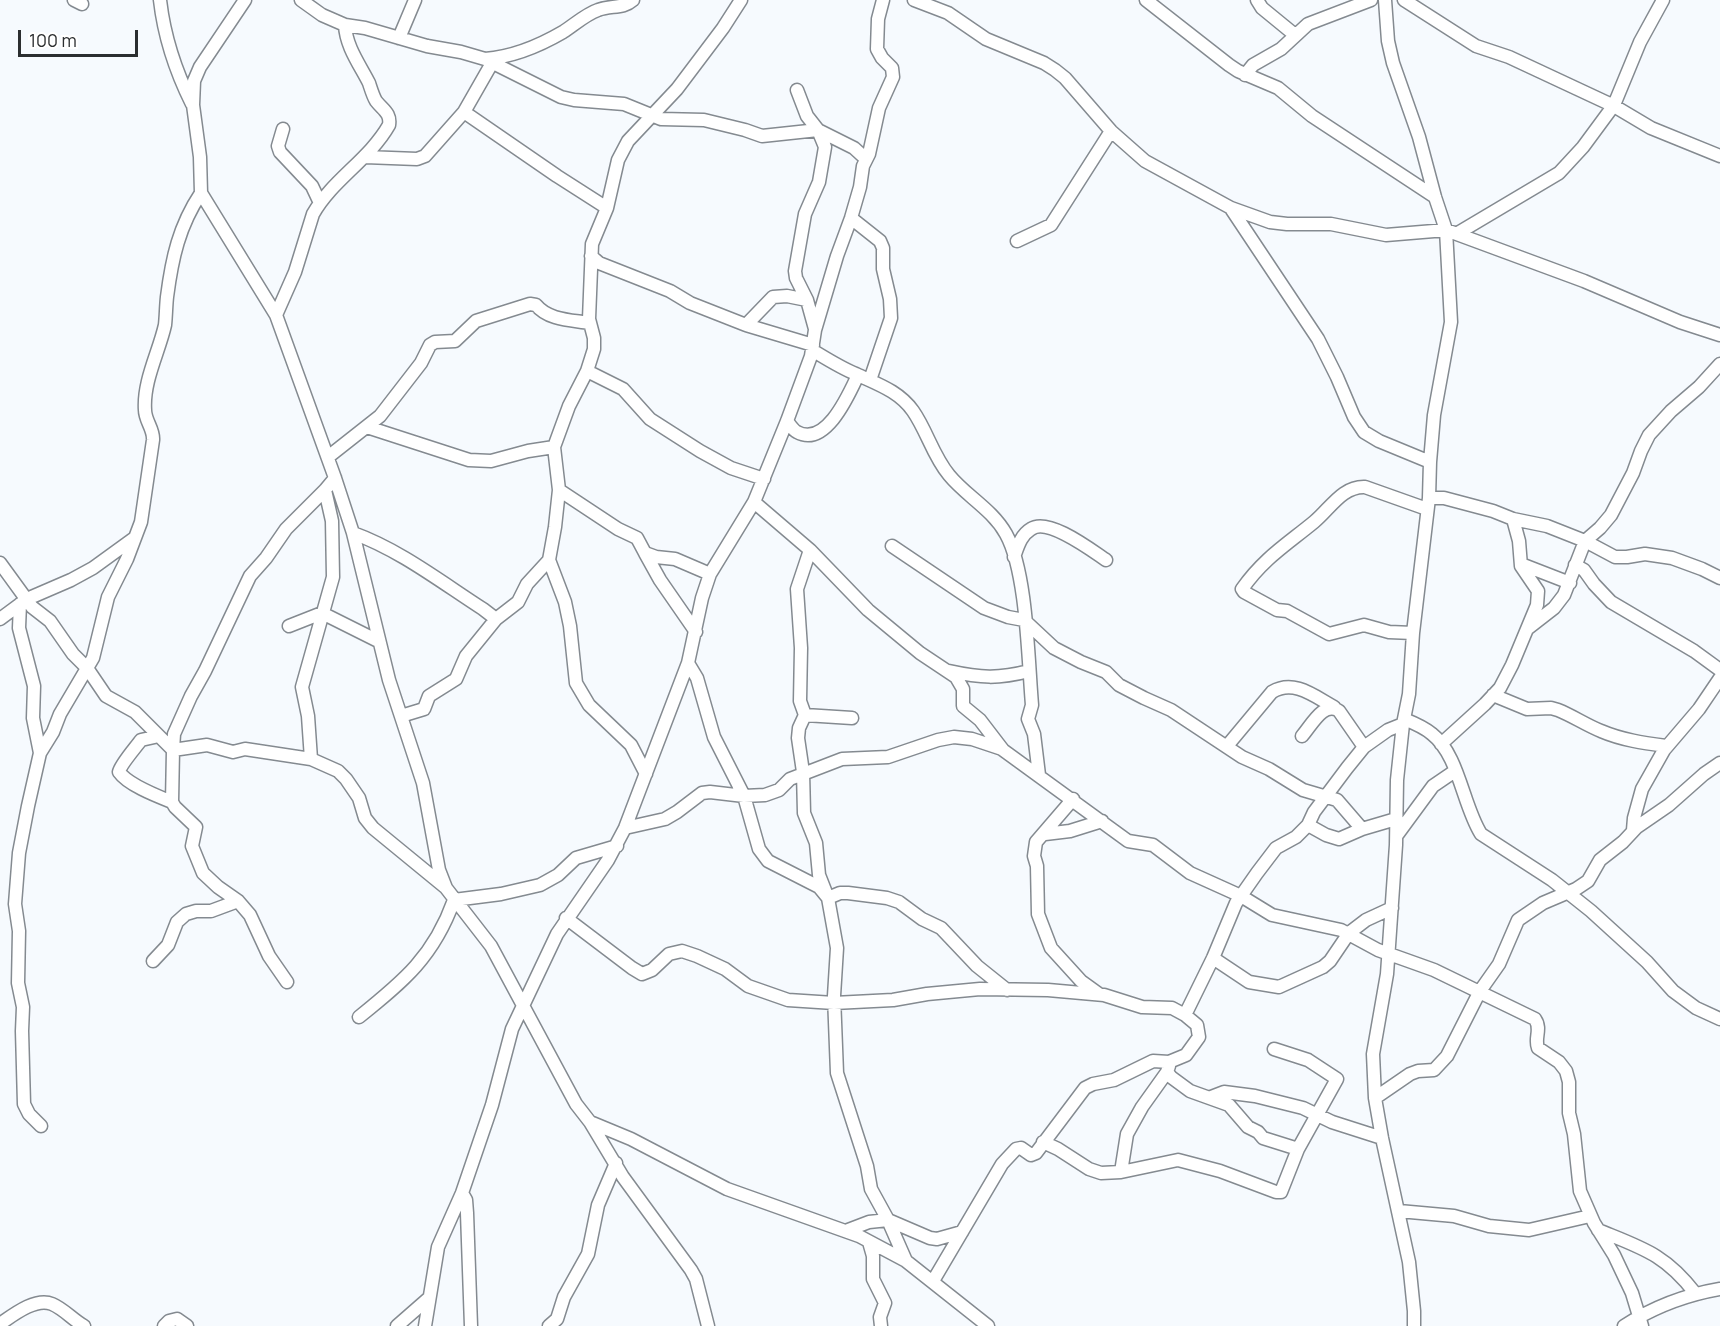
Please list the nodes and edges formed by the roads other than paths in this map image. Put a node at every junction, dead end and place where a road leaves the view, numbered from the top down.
1 (160, 0) edge
2 (245, 0) edge
3 (302, 0) edge
4 (415, 0) edge
5 (633, 0) edge
6 (741, 0) edge
7 (883, 0) edge
8 (914, 0) edge
9 (1146, 0) edge
10 (1257, 0) edge
11 (1371, 0) edge
12 (1385, 0) edge
13 (1404, 0) edge
14 (1663, 0) edge
15 (345, 25) junction
16 (1295, 35) junction
17 (399, 38) junction
18 (488, 61) junction
19 (1245, 75) junction
20 (797, 90) dead end
21 (193, 105) junction
22 (1614, 106) junction
23 (464, 112) junction
24 (652, 115) junction
25 (283, 129) dead end
26 (818, 130) junction
27 (1111, 131) junction
28 (1720, 156) edge
29 (365, 157) junction
30 (866, 159) junction
31 (201, 193) junction
32 (1435, 197) junction
33 (320, 203) junction
34 (607, 208) junction
35 (1231, 208) junction
36 (851, 218) junction
37 (1452, 232) junction
38 (1017, 241) dead end
39 (591, 256) junction
40 (807, 300) junction
41 (276, 315) junction
42 (589, 323) junction
43 (746, 325) junction
44 (815, 330) junction
45 (1720, 335) edge
46 (813, 348) junction
47 (1720, 364) edge
48 (587, 371) junction
49 (858, 375) junction
50 (870, 380) junction
51 (787, 421) junction
52 (367, 427) junction
53 (554, 447) junction
54 (328, 457) junction
55 (1430, 462) junction
56 (335, 478) junction
57 (764, 479) junction
58 (326, 490) junction
59 (559, 490) junction
60 (754, 502) junction
61 (1428, 503) junction
62 (1513, 519) junction
63 (353, 533) junction
64 (136, 536) junction
65 (1585, 541) junction
66 (892, 546) dead end
67 (810, 550) junction
68 (645, 553) junction
69 (1014, 556) junction
70 (549, 560) junction
71 (1106, 560) dead end
72 (0, 563) edge
73 (1521, 564) junction
74 (1575, 565) junction
75 (710, 574) junction
76 (1720, 578) edge
77 (1570, 583) junction
78 (24, 602) junction
79 (322, 613) junction
80 (0, 619) edge
81 (496, 619) junction
82 (1024, 620) junction
83 (289, 626) dead end
84 (1527, 629) junction
85 (696, 632) junction
86 (1413, 633) junction
87 (378, 641) junction
88 (688, 663) junction
89 (87, 669) junction
90 (948, 670) junction
91 (1720, 670) edge
92 (1029, 671) junction
93 (1720, 678) edge
94 (1493, 695) junction
95 (1334, 707) junction
96 (805, 715) junction
97 (400, 716) junction
98 (852, 718) dead end
99 (1403, 722) junction
100 (159, 736) junction
101 (1302, 736) dead end
102 (1441, 744) junction
103 (1666, 746) junction
104 (1227, 747) junction
105 (1364, 747) junction
106 (173, 750) junction
107 (1003, 750) junction
108 (40, 753) junction
109 (311, 759) junction
110 (1720, 763) edge
111 (1455, 771) junction
112 (803, 772) junction
113 (646, 774) junction
114 (1038, 775) junction
115 (744, 796) junction
116 (1326, 796) junction
117 (1073, 799) junction
118 (172, 802) junction
119 (1396, 819) junction
120 (1102, 821) junction
121 (1308, 825) junction
122 (625, 828) junction
123 (1362, 828) junction
124 (1633, 830) junction
125 (1044, 834) junction
126 (1396, 835) junction
127 (617, 846) junction
128 (446, 888) junction
129 (1567, 892) junction
130 (1241, 896) junction
131 (828, 898) junction
132 (454, 900) junction
133 (238, 901) junction
134 (1392, 908) junction
135 (566, 918) junction
136 (1349, 933) junction
137 (1388, 954) junction
138 (1213, 958) junction
139 (153, 962) dead end
140 (286, 982) dead end
141 (1007, 990) junction
142 (1480, 991) junction
143 (1100, 994) junction
144 (834, 1004) junction
145 (524, 1005) junction
146 (1185, 1015) junction
147 (359, 1017) dead end
148 (1720, 1019) edge
149 (1274, 1049) dead end
150 (1168, 1067) junction
151 (1211, 1097) junction
152 (1375, 1098) junction
153 (1318, 1116) junction
154 (590, 1122) junction
155 (41, 1126) dead end
156 (1382, 1138) junction
157 (1043, 1142) junction
158 (1298, 1149) junction
159 (616, 1163) junction
160 (1120, 1172) junction
161 (462, 1193) junction
162 (1399, 1210) junction
163 (1590, 1216) junction
164 (888, 1220) junction
165 (848, 1230) junction
166 (1598, 1230) junction
167 (962, 1232) junction
168 (869, 1242) junction
169 (906, 1261) junction
170 (933, 1281) junction
171 (1720, 1289) edge
172 (1695, 1293) junction
173 (429, 1298) junction
174 (1641, 1321) edge
175 (0, 1324) edge
176 (84, 1326) edge
177 (164, 1326) edge
178 (187, 1326) edge
179 (397, 1326) edge
180 (425, 1326) edge
181 (471, 1326) edge
182 (549, 1326) edge
183 (708, 1326) edge
184 (881, 1326) edge
185 (987, 1326) edge
186 (1413, 1326) edge
187 (1624, 1326) edge

1 - 21 street
2 - 21 street
3 - 15 street
4 - 17 street
5 - 18 street
6 - 24 street
7 - 30 street
8 - 27 street
9 - 19 street
10 - 16 street
11 - 16 street
12 - 32 street
13 - 22 street
14 - 22 street
15 - 17 street
15 - 29 street
16 - 19 street
17 - 18 street
18 - 23 street
18 - 24 street
19 - 32 street
20 - 26 street
21 - 31 street
22 - 28 street
22 - 37 street
23 - 29 street
23 - 34 street
24 - 26 street
24 - 34 street
25 - 33 street
26 - 30 street
26 - 40 street
27 - 35 street
27 - 38 street
29 - 33 street
30 - 36 street
31 - 41 street
31 - 64 street
32 - 37 street
33 - 41 street
34 - 39 street
35 - 37 street
35 - 55 street
36 - 44 street
36 - 50 street
37 - 45 street
37 - 55 street
39 - 42 street
39 - 43 street
40 - 43 street
40 - 44 street
41 - 54 street
42 - 48 street
42 - 52 street
43 - 46 street
44 - 46 street
46 - 49 street
46 - 51 street
47 - 65 street
48 - 53 street
48 - 57 street
49 - 50 street
49 - 51 street
50 - 69 street
51 - 57 street
52 - 53 street
52 - 54 street
53 - 59 street
54 - 56 street
55 - 61 street
56 - 58 street
56 - 63 street
57 - 60 street
58 - 79 street
58 - 106 street
59 - 68 street
59 - 70 street
60 - 67 street
60 - 75 street
61 - 62 street
61 - 86 street
61 - 86 street
62 - 65 street
62 - 73 street
63 - 81 street
63 - 87 street
64 - 78 street
64 - 89 street
65 - 74 street
65 - 76 street
66 - 82 street
67 - 90 street
67 - 96 street
68 - 75 street
68 - 85 street
69 - 71 street
69 - 82 street
70 - 81 street
70 - 113 street
72 - 78 street
73 - 77 street
73 - 84 street
74 - 77 street
74 - 91 street
75 - 85 street
77 - 84 street
78 - 80 street
78 - 89 street
78 - 108 street
79 - 83 street
79 - 87 street
79 - 109 street
81 - 97 street
82 - 92 street
82 - 104 street
84 - 94 street
85 - 88 street
86 - 99 street
87 - 97 street
88 - 113 street
88 - 115 street
89 - 100 street
89 - 108 street
90 - 92 street
90 - 107 street
92 - 114 street
93 - 103 street
94 - 102 street
94 - 103 street
95 - 101 street
95 - 104 street
95 - 105 street
96 - 98 street
96 - 112 street
97 - 128 street
99 - 102 street
99 - 105 street
99 - 119 street
100 - 106 street
100 - 118 street
102 - 111 street
103 - 124 street
104 - 116 street
105 - 116 street
106 - 109 street
106 - 118 street
107 - 112 street
107 - 114 street
108 - 155 street
109 - 128 street
110 - 124 street
111 - 126 street
111 - 129 street
112 - 115 street
112 - 131 street
113 - 122 street
114 - 117 street
115 - 122 street
115 - 131 street
116 - 121 street
116 - 123 street
117 - 120 street
117 - 125 street
118 - 133 street
119 - 123 street
119 - 126 street
120 - 125 street
120 - 130 street
121 - 123 street
121 - 130 street
122 - 127 street
124 - 129 street
125 - 143 street
126 - 134 street
127 - 132 street
127 - 135 street
128 - 132 street
129 - 142 street
129 - 148 street
130 - 136 street
130 - 138 street
131 - 141 street
131 - 144 street
132 - 145 street
132 - 147 street
133 - 139 street
133 - 140 street
134 - 136 street
134 - 137 street
135 - 144 street
135 - 145 street
136 - 137 street
136 - 138 street
137 - 142 street
137 - 152 street
138 - 146 street
141 - 143 street
141 - 144 street
142 - 152 street
142 - 163 street
143 - 146 street
144 - 164 street
145 - 154 street
145 - 161 street
146 - 150 street
149 - 153 street
150 - 151 street
150 - 157 street
150 - 160 street
151 - 153 street
151 - 158 street
152 - 156 street
153 - 156 street
153 - 158 street
154 - 159 street
154 - 165 street
156 - 162 street
157 - 160 street
157 - 167 street
158 - 160 street
159 - 182 street
159 - 183 street
161 - 173 street
161 - 181 street
162 - 163 street
162 - 186 street
163 - 166 street
164 - 165 street
164 - 167 street
164 - 169 street
165 - 168 street
166 - 172 street
166 - 174 street
167 - 170 street
168 - 169 street
168 - 184 street
169 - 170 street
170 - 185 street
171 - 172 street
172 - 174 street
173 - 179 street
173 - 180 street
174 - 187 street
175 - 176 street
177 - 178 street

